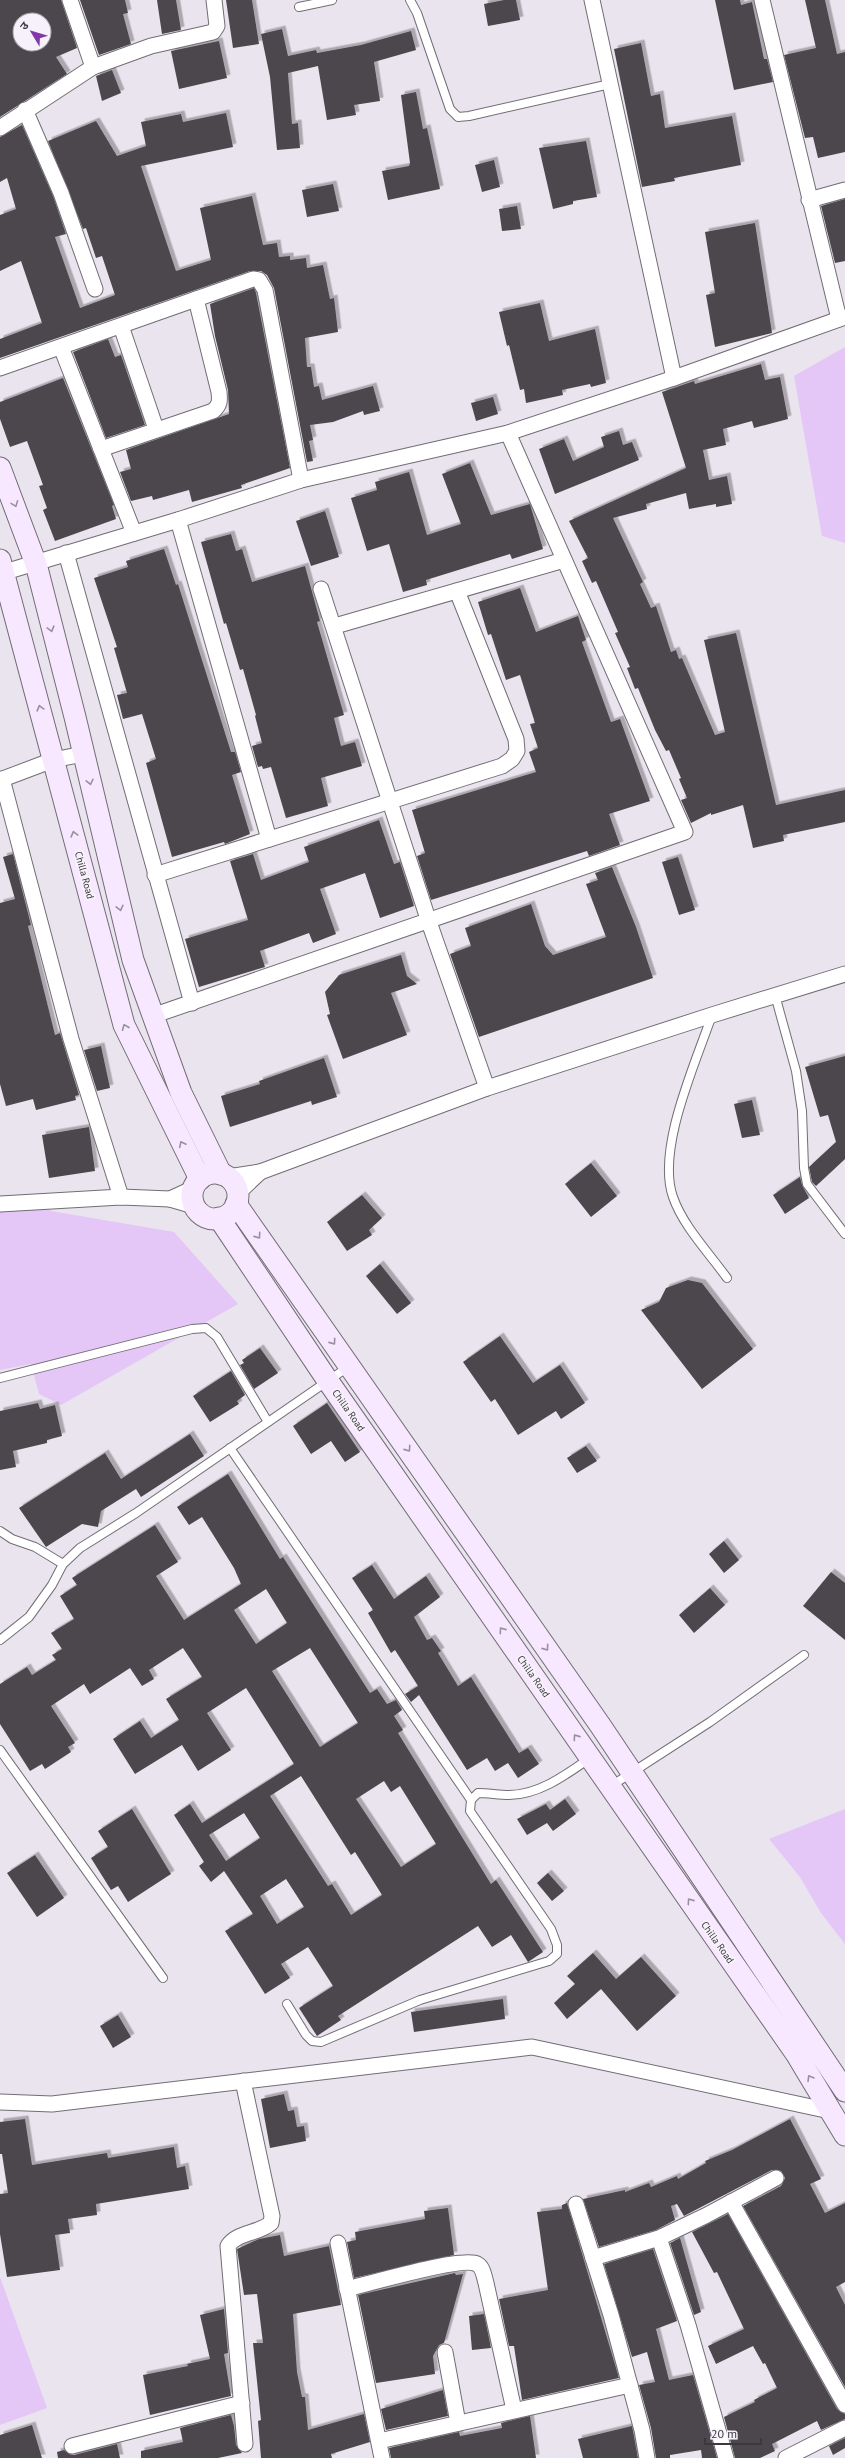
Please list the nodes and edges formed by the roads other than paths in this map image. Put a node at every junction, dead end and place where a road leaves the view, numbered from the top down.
1 (70, 0) edge
2 (214, 0) edge
3 (332, 0) edge
4 (410, 0) edge
5 (592, 0) edge
6 (762, 0) edge
7 (299, 7) dead end
8 (94, 67) junction
9 (610, 84) junction
10 (25, 110) junction
11 (0, 128) edge
12 (845, 190) edge
13 (809, 200) junction
14 (96, 289) dead end
15 (196, 299) junction
16 (842, 318) edge
17 (121, 326) junction
18 (61, 347) junction
19 (0, 368) edge
20 (674, 378) junction
21 (156, 429) junction
22 (508, 433) junction
23 (101, 449) junction
24 (0, 468) edge
25 (302, 480) junction
26 (178, 520) junction
27 (134, 533) junction
28 (66, 553) junction
29 (564, 560) junction
30 (36, 564) junction
31 (2, 566) edge
32 (321, 589) dead end
33 (457, 591) junction
34 (335, 626) junction
35 (83, 754) junction
36 (53, 760) junction
37 (1, 780) edge
38 (390, 800) junction
39 (269, 839) junction
40 (155, 875) junction
41 (429, 922) junction
42 (845, 974) edge
43 (775, 995) junction
44 (192, 1003) junction
45 (712, 1015) junction
46 (152, 1016) junction
47 (487, 1088) junction
48 (231, 1187) junction
49 (196, 1191) junction
50 (121, 1197) junction
51 (0, 1204) edge
52 (219, 1218) junction
53 (845, 1234) edge
54 (727, 1278) dead end
55 (350, 1366) junction
56 (0, 1378) edge
57 (328, 1381) junction
58 (268, 1422) junction
59 (230, 1448) junction
60 (0, 1531) edge
61 (62, 1564) junction
62 (492, 1571) junction
63 (470, 1585) junction
64 (0, 1640) edge
65 (804, 1655) dead end
66 (0, 1750) edge
67 (591, 1758) junction
68 (632, 1774) junction
69 (610, 1786) junction
70 (470, 1800) junction
71 (163, 1978) dead end
72 (287, 2004) dead end
73 (243, 2081) junction
74 (845, 2091) edge
75 (0, 2102) edge
76 (830, 2111) junction
77 (845, 2135) edge
78 (776, 2178) dead end
79 (731, 2202) junction
80 (576, 2204) dead end
81 (659, 2238) junction
82 (338, 2243) dead end
83 (593, 2258) junction
84 (347, 2288) junction
85 (445, 2352) dead end
86 (630, 2385) junction
87 (242, 2403) junction
88 (845, 2404) edge
89 (514, 2410) junction
90 (458, 2423) junction
91 (845, 2428) edge
92 (379, 2441) junction
93 (245, 2444) dead end
94 (72, 2446) dead end
95 (382, 2458) edge
96 (647, 2458) edge
97 (726, 2458) edge
98 (786, 2458) edge

1 - 8 street
2 - 8 street
3 - 7 lane
4 - 9 lane
5 - 9 street
6 - 13 street
8 - 10 street
9 - 20 street
10 - 11 street
10 - 14 street
12 - 13 street
13 - 16 street
15 - 17 street
15 - 21 street
15 - 25 street
16 - 20 street
17 - 18 street
17 - 21 street
18 - 19 street
18 - 23 street
20 - 22 street
21 - 23 street
22 - 25 street
22 - 29 street
23 - 27 street
24 -> 30 main road
25 - 26 street
26 - 27 street
26 - 39 street
27 - 28 street
28 - 30 street
28 - 40 street
29 - 33 street
29 - 41 street
30 - 31 street
30 -> 35 main road
36 -> 31 main road, Chilla Road
32 - 34 street
33 - 34 street
33 - 38 street
34 - 38 street
35 - 36 street
35 -> 46 main road
36 - 37 street
49 -> 36 main road, Chilla Road
37 - 50 street
38 - 39 street
38 - 41 street
39 - 40 street
40 - 44 street
41 - 44 street
41 - 47 street
42 - 43 street
43 - 45 street
43 - 53 lane
44 - 46 street
45 - 47 street
45 - 54 lane
46 - 48 main road
47 - 48 street
48 - 49 main road
48 - 52 main road
48 -> 55 main road
49 - 50 street
49 - 52 main road
50 - 51 street
52 - 57 main road, Chilla Road
55 - 57 lane
55 -> 62 main road
56 - 58 lane
57 - 58 lane
57 - 63 main road, Chilla Road
58 - 59 lane
59 - 61 lane
59 - 70 lane
60 - 61 lane
61 - 64 lane
62 - 63 main road
62 -> 68 main road
67 -> 63 main road, Chilla Road
65 - 68 lane
66 - 71 lane
67 - 69 main road, Chilla Road
67 - 70 lane
68 - 69 lane
68 - 74 main road
76 -> 69 main road, Chilla Road
70 - 72 lane
73 - 75 street
73 - 76 street
73 - 87 street
76 - 77 main road, Chilla Road
78 - 79 street
79 - 81 street
79 - 88 street
80 - 83 street
81 - 83 street
81 - 97 street
82 - 84 street
83 - 86 street
84 - 89 street
84 - 92 street
85 - 90 street
86 - 89 street
86 - 96 street
87 - 93 street
87 - 94 street
89 - 90 street
90 - 92 street
91 - 98 street
92 - 95 street

